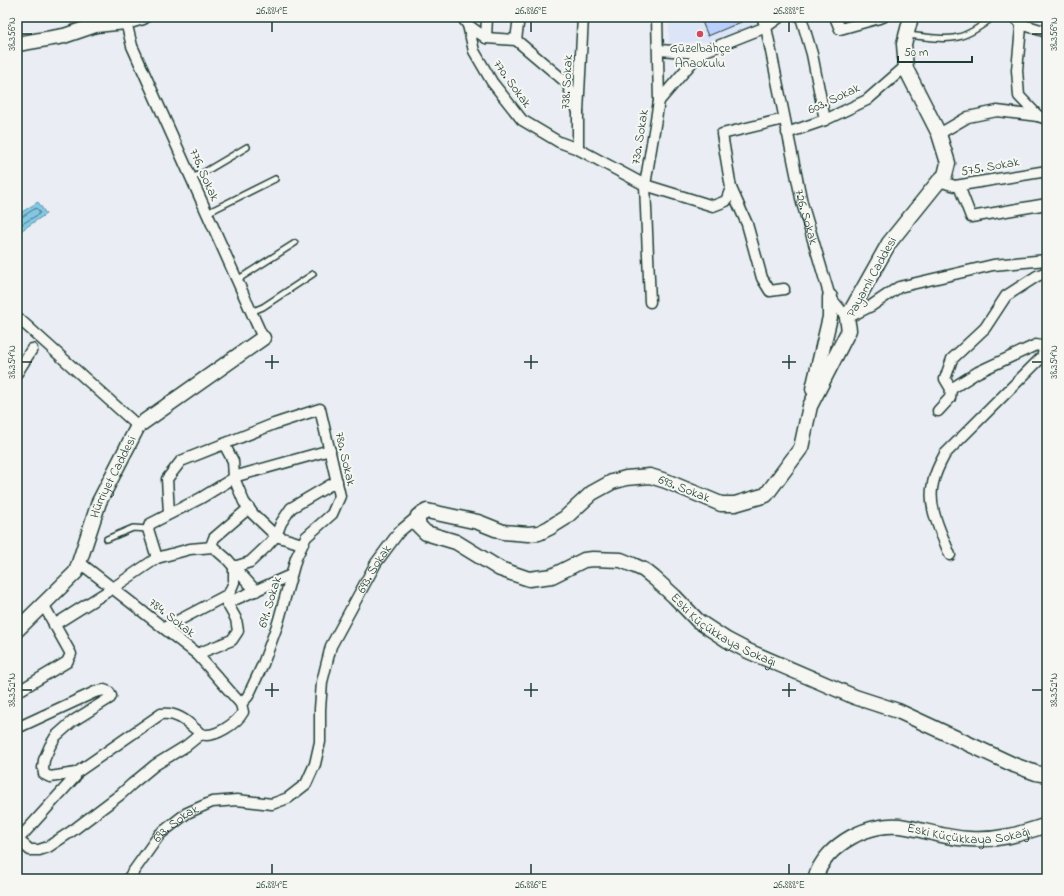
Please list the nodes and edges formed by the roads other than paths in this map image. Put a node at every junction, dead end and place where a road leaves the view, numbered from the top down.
1 (143, 17) edge
2 (487, 17) edge
3 (519, 17) edge
4 (583, 17) edge
5 (657, 17) edge
6 (762, 17) edge
7 (780, 17) edge
8 (801, 17) edge
9 (835, 17) edge
10 (883, 17) edge
11 (911, 17) edge
12 (993, 17) edge
13 (1019, 19) edge
14 (93, 21) edge
15 (465, 21) edge
16 (126, 22) junction
17 (766, 28) junction
18 (1047, 32) edge
19 (906, 35) junction
20 (486, 38) junction
21 (516, 40) junction
22 (17, 44) edge
23 (659, 50) junction
24 (700, 53) junction
25 (906, 66) junction
26 (659, 101) junction
27 (578, 112) junction
28 (784, 118) junction
29 (1042, 118) edge
30 (825, 120) junction
31 (787, 133) junction
32 (938, 134) junction
33 (247, 147) dead end
34 (578, 149) junction
35 (1047, 170) edge
36 (191, 178) junction
37 (275, 179) dead end
38 (939, 181) junction
39 (645, 185) junction
40 (959, 186) junction
41 (731, 188) junction
42 (1047, 204) edge
43 (207, 213) junction
44 (295, 242) dead end
45 (1047, 260) edge
46 (1047, 272) edge
47 (313, 274) dead end
48 (237, 280) junction
49 (784, 289) dead end
50 (830, 297) junction
51 (650, 302) dead end
52 (251, 312) junction
53 (17, 317) edge
54 (847, 318) junction
55 (263, 338) joint
56 (32, 349) dead end
57 (17, 373) edge
58 (951, 389) junction
59 (810, 406) junction
60 (938, 411) dead end
61 (138, 426) junction
62 (224, 444) junction
63 (330, 450) junction
64 (234, 478) junction
65 (337, 481) junction
66 (766, 495) joint
67 (249, 508) junction
68 (169, 513) junction
69 (332, 514) joint
70 (418, 516) junction
71 (148, 529) junction
72 (276, 536) junction
73 (107, 539) dead end
74 (302, 544) junction
75 (212, 547) junction
76 (950, 555) dead end
77 (157, 558) junction
78 (79, 562) junction
79 (234, 567) junction
80 (292, 575) junction
81 (112, 588) junction
82 (256, 591) junction
83 (228, 599) junction
84 (43, 604) junction
85 (54, 625) junction
86 (164, 628) junction
87 (17, 630) edge
88 (197, 654) junction
89 (17, 692) edge
90 (241, 704) junction
91 (17, 728) edge
92 (201, 734) junction
93 (76, 773) junction
94 (1047, 775) edge
95 (1047, 825) edge
96 (17, 840) edge
97 (128, 879) edge
98 (815, 879) edge

1 - 16 street
2 - 20 street
3 - 21 street
4 - 27 street, 738. Sokak
5 - 23 street, 730. Sokak
6 - 17 street, 726. Sokak
7 - 17 street
8 - 30 street
9 - 10 street
11 - 19 street, Payamlı Caddesi
12 - 19 lane
13 - 18 street
13 - 29 street
14 - 16 street
14 - 22 street
15 - 20 street
15 - 34 street, 770. Sokak
16 - 36 street, 776. Sokak
17 - 24 street
17 - 28 street, 726. Sokak
19 - 25 street, Payamlı Caddesi
20 - 21 street
21 - 27 street
23 - 24 street
23 - 26 street, 730. Sokak
24 - 26 street
25 - 30 street, 603. Sokak
25 - 32 street, Payamlı Caddesi
26 - 39 street, 730. Sokak
27 - 34 street, 738. Sokak
28 - 31 street, 726. Sokak
28 - 41 street
29 - 32 street
30 - 31 street, 603. Sokak
31 - 50 street, 726. Sokak
32 - 38 street, Payamlı Caddesi
33 - 36 lane
34 - 39 street, 730. Sokak
35 - 40 street, 575. Sokak
36 - 43 street, 776. Sokak
37 - 43 lane
38 - 40 street, 575. Sokak
38 - 54 street, Payamlı Caddesi
39 - 41 street
39 - 51 street
40 - 42 street
41 - 49 street
43 - 48 street, 776. Sokak
44 - 48 lane
45 - 54 street
46 - 58 street
47 - 52 lane
48 - 52 street, 776. Sokak
50 - 54 street
50 - 59 street, 726. Sokak
52 - 55 street, 776. Sokak
53 - 61 street
54 - 59 street, Payamlı Caddesi
55 - 61 street, Hürriyet Caddesi
56 - 57 street
58 - 60 street
58 - 76 street
59 - 66 street, Payamlı Caddesi
61 - 78 street, Hürriyet Caddesi
62 - 63 street, 780. Sokak
62 - 64 street
62 - 68 street
63 - 64 street
63 - 65 street, 780. Sokak
64 - 67 street
64 - 68 street
65 - 69 street, 780. Sokak
65 - 72 street
66 - 70 street, 693. Sokak
67 - 72 street
67 - 75 street
68 - 71 street
69 - 74 street, 691. Sokak
70 - 94 street, Eski Küçükkaya Sokağı
70 - 97 street, 693. Sokak
71 - 73 lane
71 - 77 street
72 - 74 street
72 - 79 street
74 - 80 street, 691. Sokak
75 - 77 street
75 - 79 street
77 - 81 street
78 - 81 street, 784. Sokak
78 - 84 street, Hürriyet Caddesi
79 - 82 street
79 - 83 street
80 - 82 street
80 - 90 street, 691. Sokak
81 - 85 street
81 - 86 street, 784. Sokak
82 - 83 street
83 - 86 street
83 - 88 street
84 - 85 street
84 - 87 street, Hürriyet Caddesi
85 - 89 street
86 - 88 street, 784. Sokak
88 - 90 street, 784. Sokak
90 - 92 street, 691. Sokak
91 - 93 street
92 - 93 street
92 - 96 street
93 - 96 street
95 - 98 street, Eski Küçükkaya Sokağı

